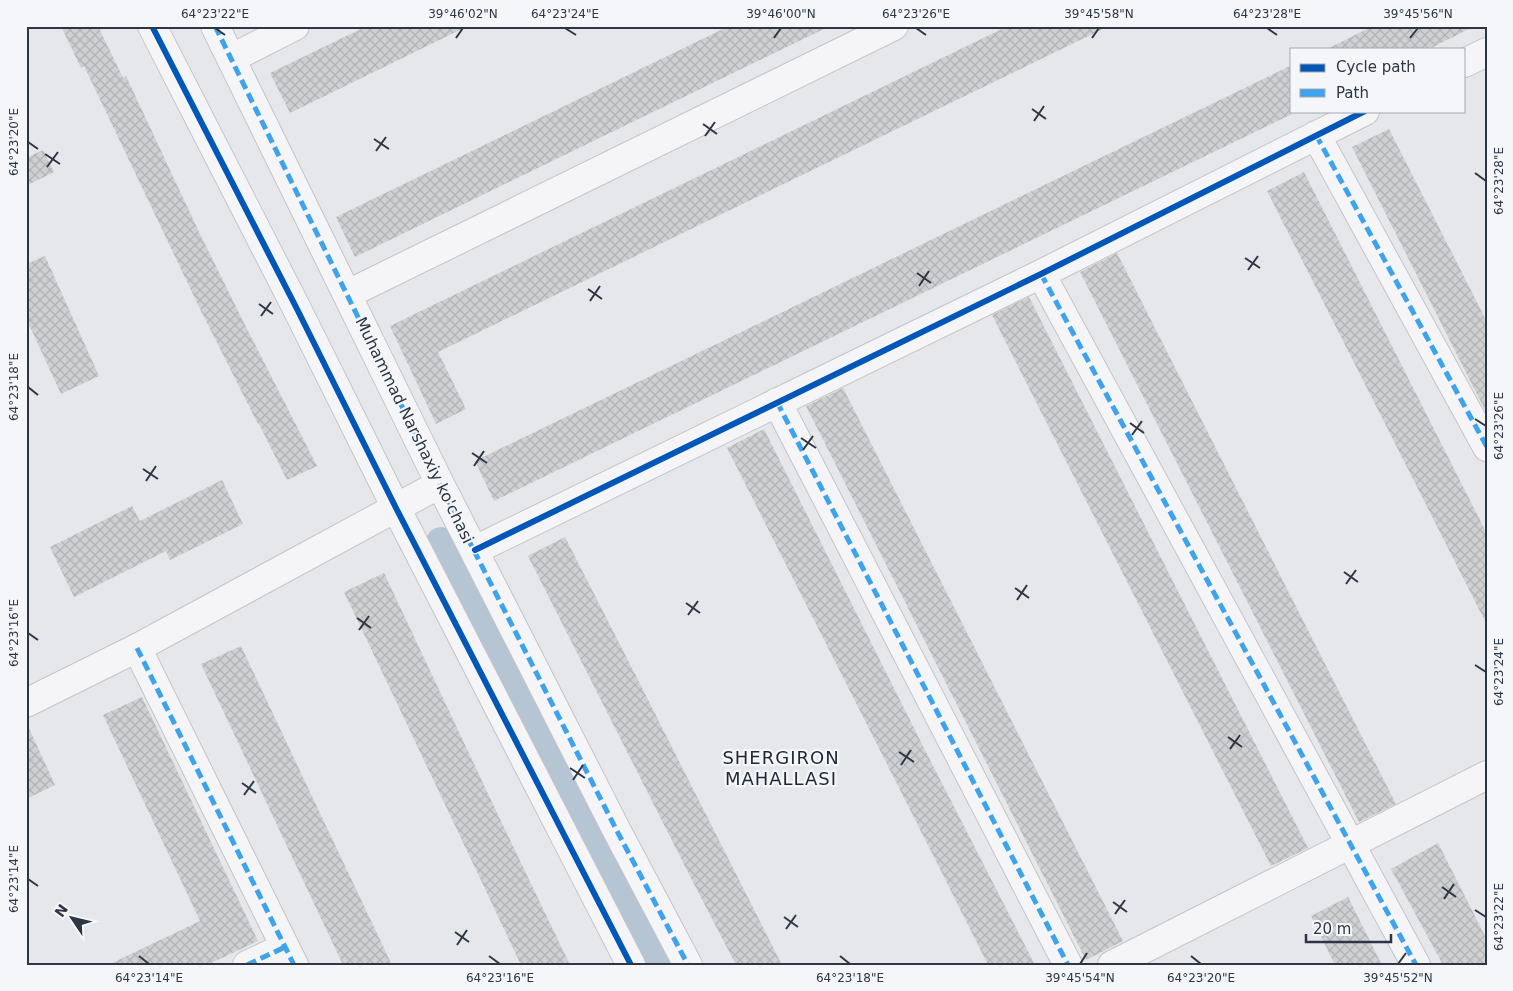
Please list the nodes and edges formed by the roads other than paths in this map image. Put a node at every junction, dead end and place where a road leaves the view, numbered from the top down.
1 (152, 26) edge
2 (216, 26) edge
3 (295, 26) edge
4 (894, 26) edge
5 (1487, 52) edge
6 (232, 58) junction
7 (1466, 62) edge
8 (1363, 112) edge
9 (1316, 135) junction
10 (1041, 274) junction
11 (348, 294) junction
12 (777, 402) junction
13 (1487, 448) edge
14 (440, 484) junction
15 (396, 508) junction
16 (475, 550) junction
17 (137, 648) junction
18 (26, 704) edge
19 (1487, 775) edge
20 (1350, 844) junction
21 (290, 956) edge
22 (247, 965) edge
23 (631, 965) edge
24 (688, 965) edge
25 (1068, 965) edge
26 (1112, 965) edge
27 (1416, 965) edge

1 - 15 street
2 - 6 street, Muhammad Narshaxiy ko'chasi
3 - 6 street
4 - 11 street
5 - 7 street
6 - 11 street, Muhammad Narshaxiy ko'chasi
8 - 9 street
9 - 10 street
9 - 13 street
10 - 12 street
10 - 20 street
11 - 14 street, Muhammad Narshaxiy ko'chasi
12 - 16 street
12 - 25 street
14 - 15 street
14 - 16 street, Muhammad Narshaxiy ko'chasi
15 - 17 street
15 - 23 street
16 - 24 street, Muhammad Narshaxiy ko'chasi
17 - 18 street
17 - 21 street
19 - 20 street
20 - 26 street
20 - 27 street
21 - 22 street

